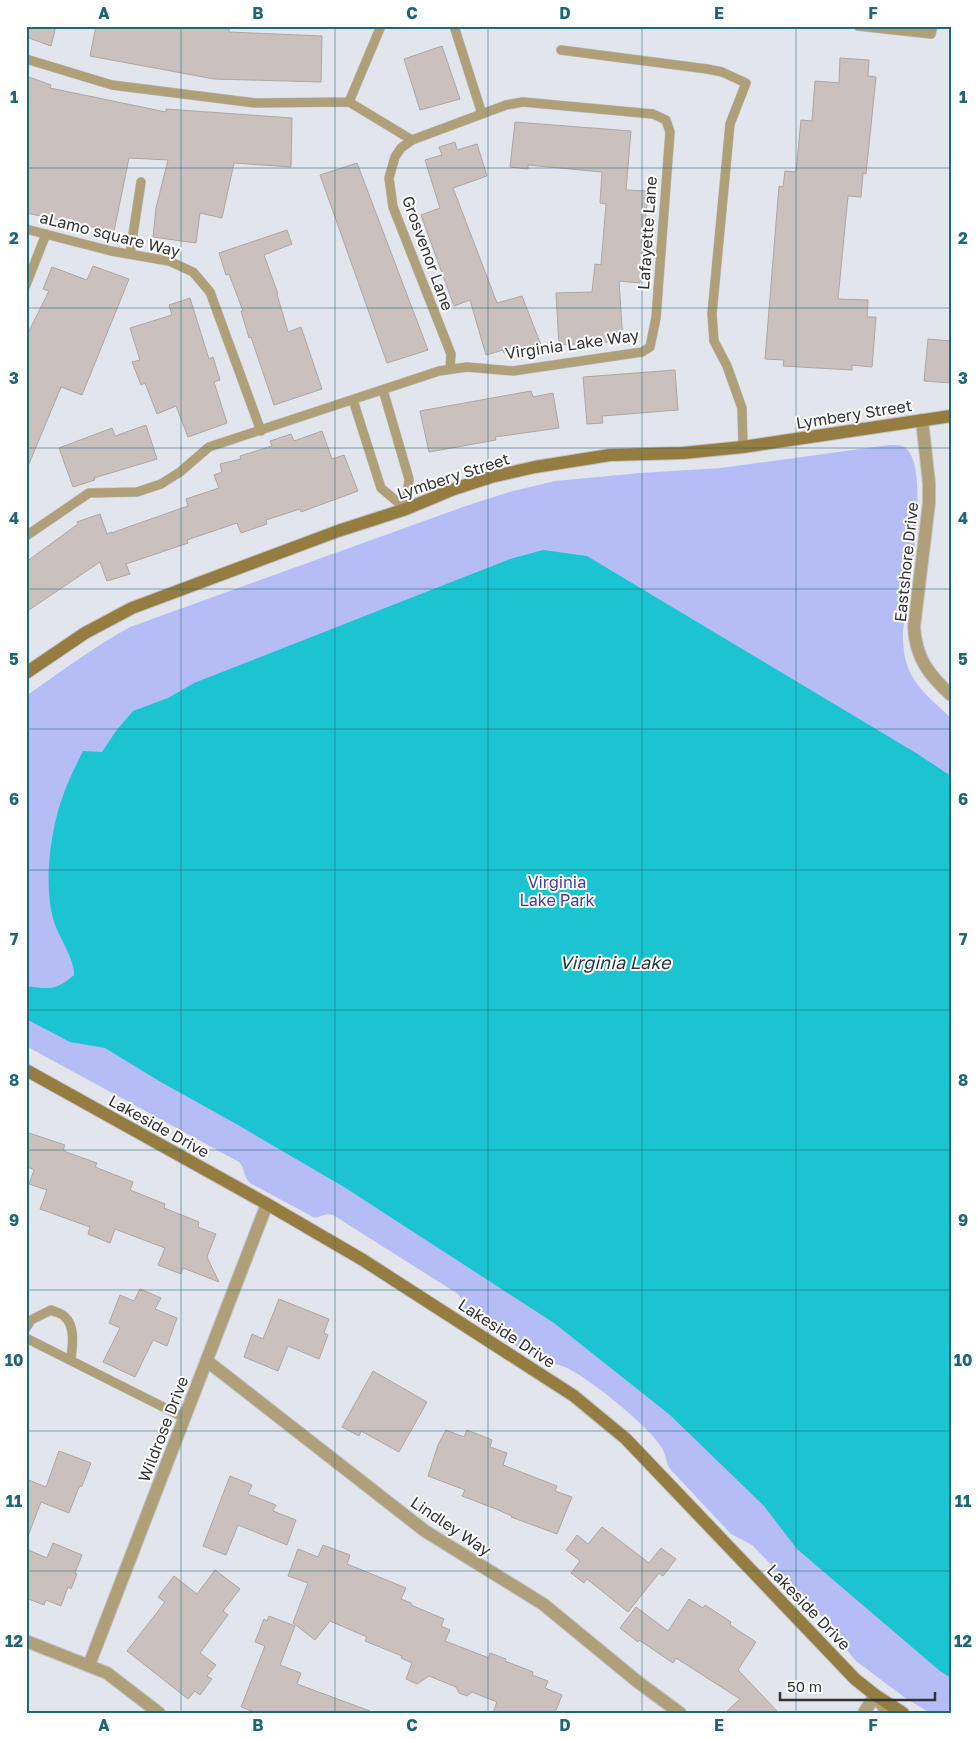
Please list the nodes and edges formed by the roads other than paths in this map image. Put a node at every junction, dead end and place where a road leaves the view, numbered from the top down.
1 (381, 26) edge
2 (454, 26) edge
3 (858, 26) edge
4 (933, 26) edge
5 (561, 50) dead end
6 (26, 59) edge
7 (349, 102) junction
8 (482, 114) junction
9 (412, 140) junction
10 (141, 182) dead end
11 (26, 229) edge
12 (46, 234) junction
13 (130, 254) junction
14 (26, 285) edge
15 (650, 347) joint
16 (450, 369) junction
17 (382, 390) junction
18 (352, 400) junction
19 (951, 416) edge
20 (922, 420) junction
21 (260, 430) junction
22 (743, 447) junction
23 (406, 509) junction
24 (26, 536) edge
25 (26, 673) edge
26 (951, 695) edge
27 (26, 1070) edge
28 (267, 1204) junction
29 (26, 1328) edge
30 (26, 1338) edge
31 (71, 1360) junction
32 (207, 1361) junction
33 (185, 1418) junction
34 (26, 1641) edge
35 (89, 1666) junction
36 (876, 1695) junction
37 (159, 1713) edge
38 (680, 1713) edge
39 (864, 1713) edge
40 (888, 1713) edge
41 (903, 1713) edge

1 - 7 lane
2 - 8 lane
3 - 4 lane
5 - 22 lane
6 - 7 lane
7 - 9 lane
8 - 9 lane
8 - 15 lane, Lafayette Lane
9 - 16 lane, Grosvenor Lane
10 - 13 lane
11 - 12 lane, aLamo square Way
12 - 13 lane, aLamo square Way
12 - 14 lane
13 - 21 lane, aLamo square Way
15 - 16 lane, Virginia Lake Way
16 - 17 lane, Virginia Lake Way
17 - 18 lane, Virginia Lake Way
17 - 23 lane
18 - 21 lane, Virginia Lake Way
18 - 23 lane
19 - 20 street, Lymbery Street
20 - 22 street, Lymbery Street
20 - 26 street, Eastshore Drive
21 - 24 lane, Virginia Lake Way
22 - 23 street, Lymbery Street
23 - 25 street, Lymbery Street
27 - 28 street, Lakeside Drive
28 - 32 street, Wildrose Drive
28 - 36 street, Lakeside Drive
29 - 31 lane
30 - 31 lane
31 - 33 lane
32 - 33 street, Wildrose Drive
32 - 38 street, Lindley Way
33 - 35 street, Wildrose Drive
34 - 35 street
35 - 37 street
36 - 39 street
36 - 40 street
36 - 41 street, Lakeside Drive

